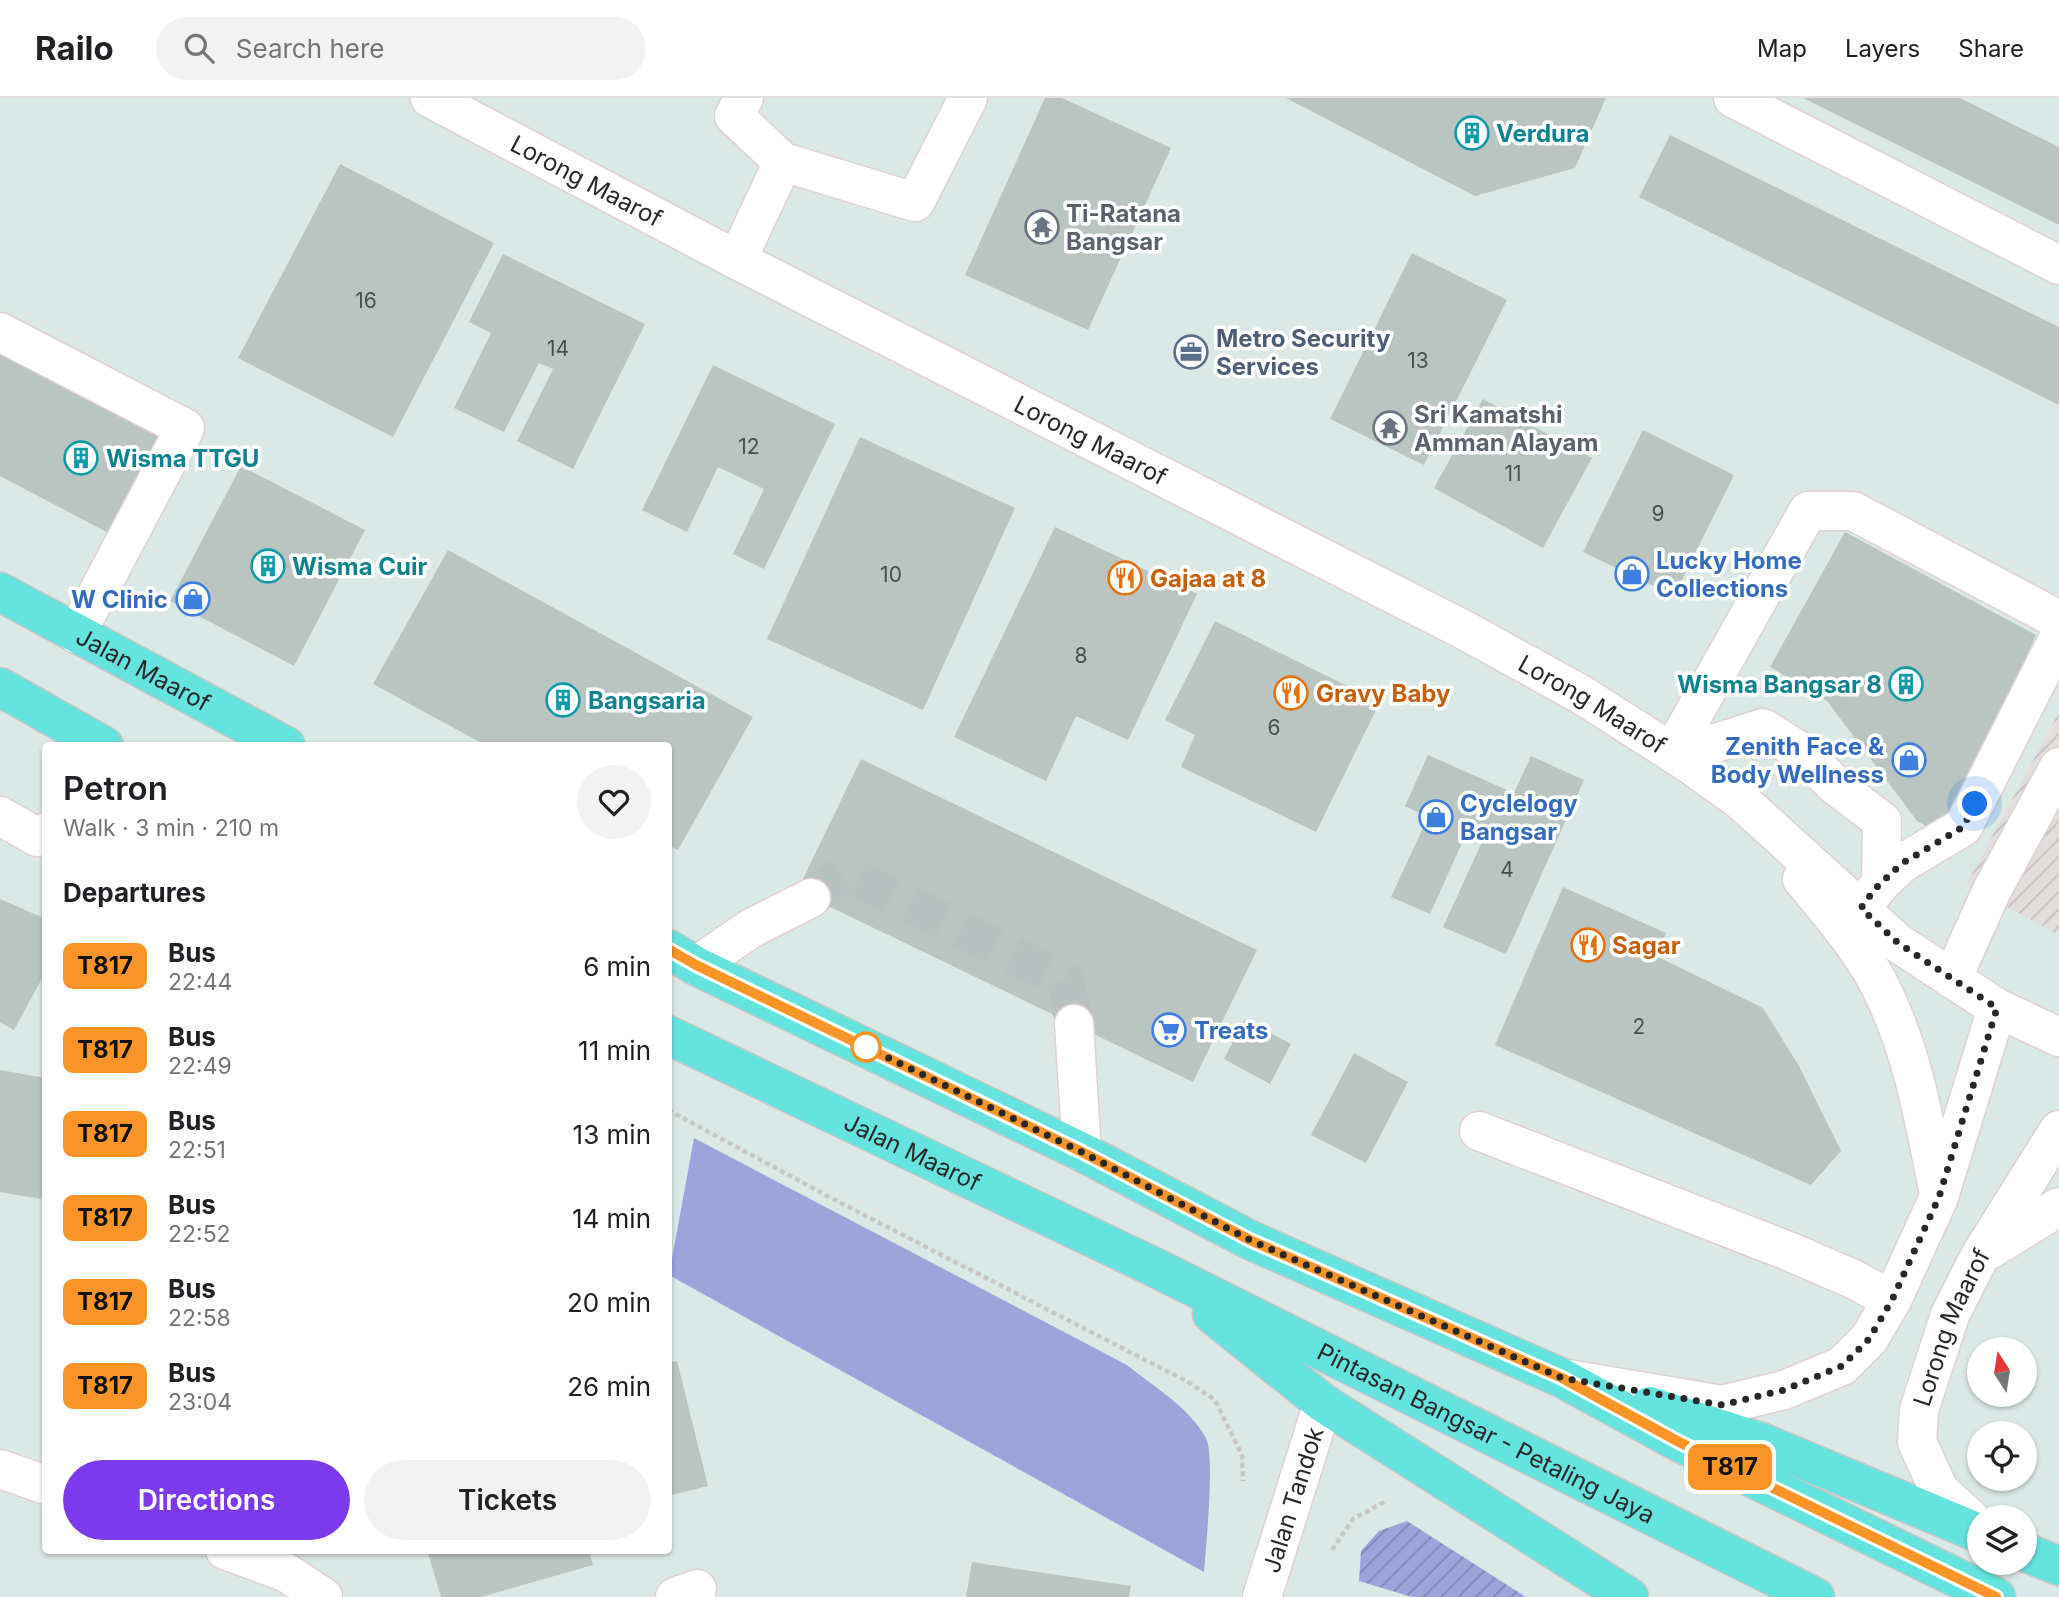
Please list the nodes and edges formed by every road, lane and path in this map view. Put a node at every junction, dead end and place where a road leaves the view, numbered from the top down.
1 (430, 98) edge
2 (744, 98) edge
3 (968, 98) edge
4 (1733, 98) edge
5 (783, 162) junction
6 (737, 260) junction
7 (2059, 265) edge
8 (0, 332) edge
9 (0, 592) edge
10 (2059, 620) edge
11 (76, 634) junction
12 (2059, 637) edge
13 (0, 687) edge
14 (97, 742) edge
15 (278, 742) edge
16 (1672, 752) junction
17 (2059, 767) edge
18 (1740, 800) junction
19 (0, 816) edge
20 (42, 834) edge
21 (1871, 896) junction
22 (811, 898) tunnel mouth
23 (682, 957) edge
24 (1952, 979) junction
25 (1997, 1008) junction
26 (1074, 1024) tunnel mouth
27 (672, 1037) edge
28 (2059, 1037) edge
29 (672, 1112) edge
30 (2059, 1130) edge
31 (1479, 1131) dead end
32 (1082, 1152) junction
33 (1939, 1197) junction
34 (2059, 1207) edge
35 (1981, 1254) junction
36 (1156, 1268) junction
37 (1892, 1300) junction
38 (1562, 1378) junction
39 (1323, 1403) junction
40 (0, 1469) edge
41 (42, 1484) edge
42 (1244, 1490) dead end
43 (1396, 1496) dead end
44 (1967, 1516) edge
45 (1967, 1528) edge
46 (245, 1554) edge
47 (2037, 1557) edge
48 (1325, 1559) dead end
49 (285, 1562) edge
50 (2059, 1566) edge
51 (324, 1597) edge
52 (1262, 1597) edge
53 (1629, 1597) edge
54 (1815, 1597) edge
55 (1996, 1597) edge

1 - 6 street, Lorong Maarof
2 - 5 street
3 - 5 street
4 - 7 street
5 - 6 street
6 - 16 street, Lorong Maarof
8 - 11 street
9 - 11 main road, Jalan Maarof
10 - 16 street
11 - 15 main road, Jalan Maarof
12 - 21 street
13 - 14 main road
16 - 18 street, Lorong Maarof
16 - 21 street
17 - 24 street
18 - 21 street, Lorong Maarof
18 - 33 street, Lorong Maarof
19 - 20 street
21 - 24 street, Lorong Maarof
22 - 23 street
23 - 32 main road
24 - 25 street, Lorong Maarof
25 - 28 street, Lorong Maarof
25 - 33 street
26 - 32 street
27 - 36 main road, Jalan Maarof
29 - 42 path
30 - 35 street, Lorong Maarof
31 - 37 street
32 - 38 main road
33 - 37 street
34 - 35 street
35 - 44 street, Lorong Maarof
36 - 39 main road
36 - 54 main road, Pintasan Bangsar - Petaling Jaya
37 - 38 street
38 - 45 main road
38 - 55 main road
39 - 52 street, Jalan Tandok
39 - 53 main road
40 - 41 street
43 - 48 path
46 - 49 street
47 - 50 main road
49 - 51 street

